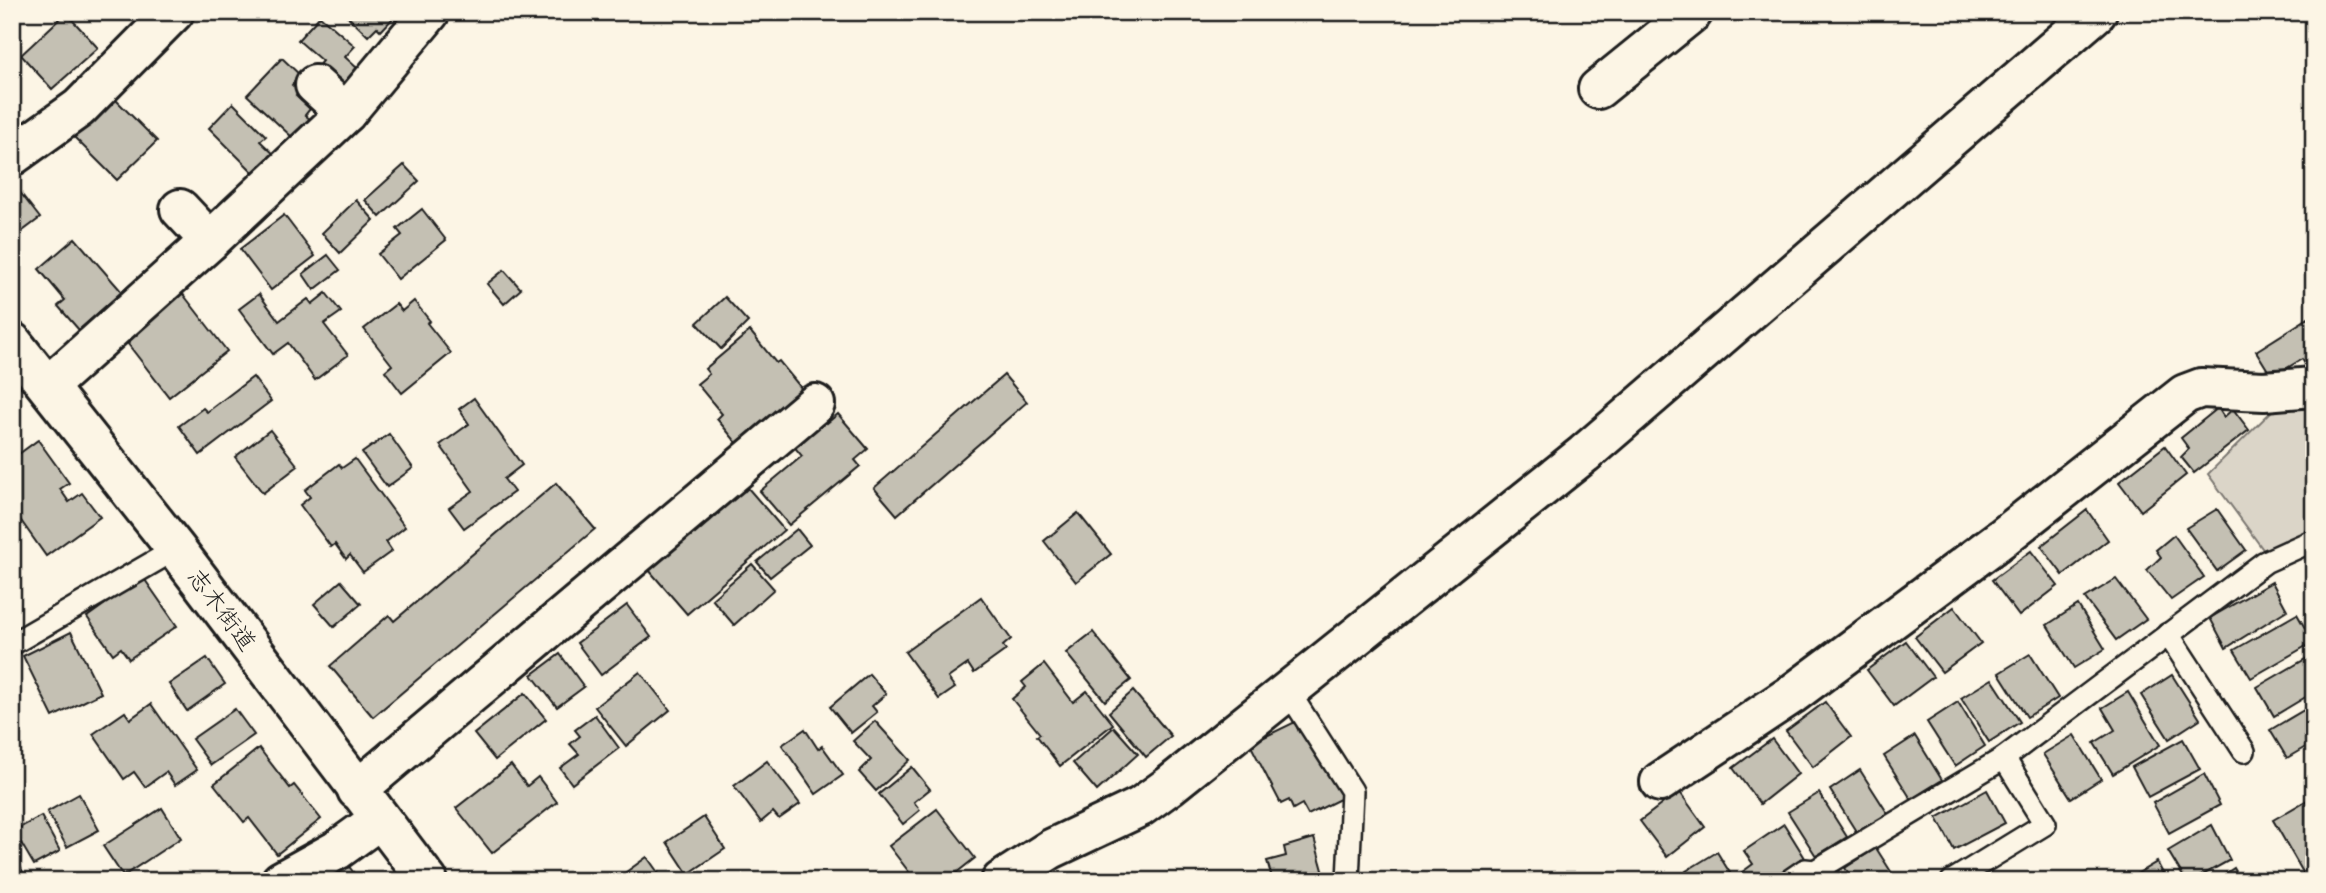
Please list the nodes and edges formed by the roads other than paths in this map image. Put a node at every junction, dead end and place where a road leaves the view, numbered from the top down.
1 (174, 12) edge
2 (430, 12) edge
3 (1693, 12) edge
4 (2097, 12) edge
5 (315, 85) dead end
6 (1598, 89) dead end
7 (346, 113) junction
8 (12, 156) edge
9 (180, 209) dead end
10 (210, 241) junction
11 (12, 342) edge
12 (48, 386) junction
13 (2314, 387) edge
14 (815, 404) dead end
15 (2314, 540) edge
16 (176, 550) junction
17 (2168, 634) junction
18 (12, 644) edge
19 (1288, 691) junction
20 (2244, 751) dead end
21 (2004, 758) junction
22 (1660, 782) dead end
23 (357, 790) junction
24 (380, 819) junction
25 (281, 881) edge
26 (428, 881) edge
27 (1001, 881) edge
28 (1348, 881) edge
29 (1789, 881) edge
30 (1952, 881) edge

1 - 8 street
2 - 7 street
3 - 6 street
4 - 19 street
5 - 7 street
7 - 10 street
9 - 10 street
10 - 12 street
11 - 12 street, 志木街道
12 - 16 street, 志木街道
13 - 22 street
14 - 23 street
15 - 17 lane
16 - 18 lane
16 - 23 street, 志木街道
17 - 20 lane
17 - 21 lane
19 - 27 street
19 - 28 lane
21 - 29 lane
21 - 30 lane
23 - 24 street, 志木街道
24 - 25 street
24 - 26 street, 志木街道

